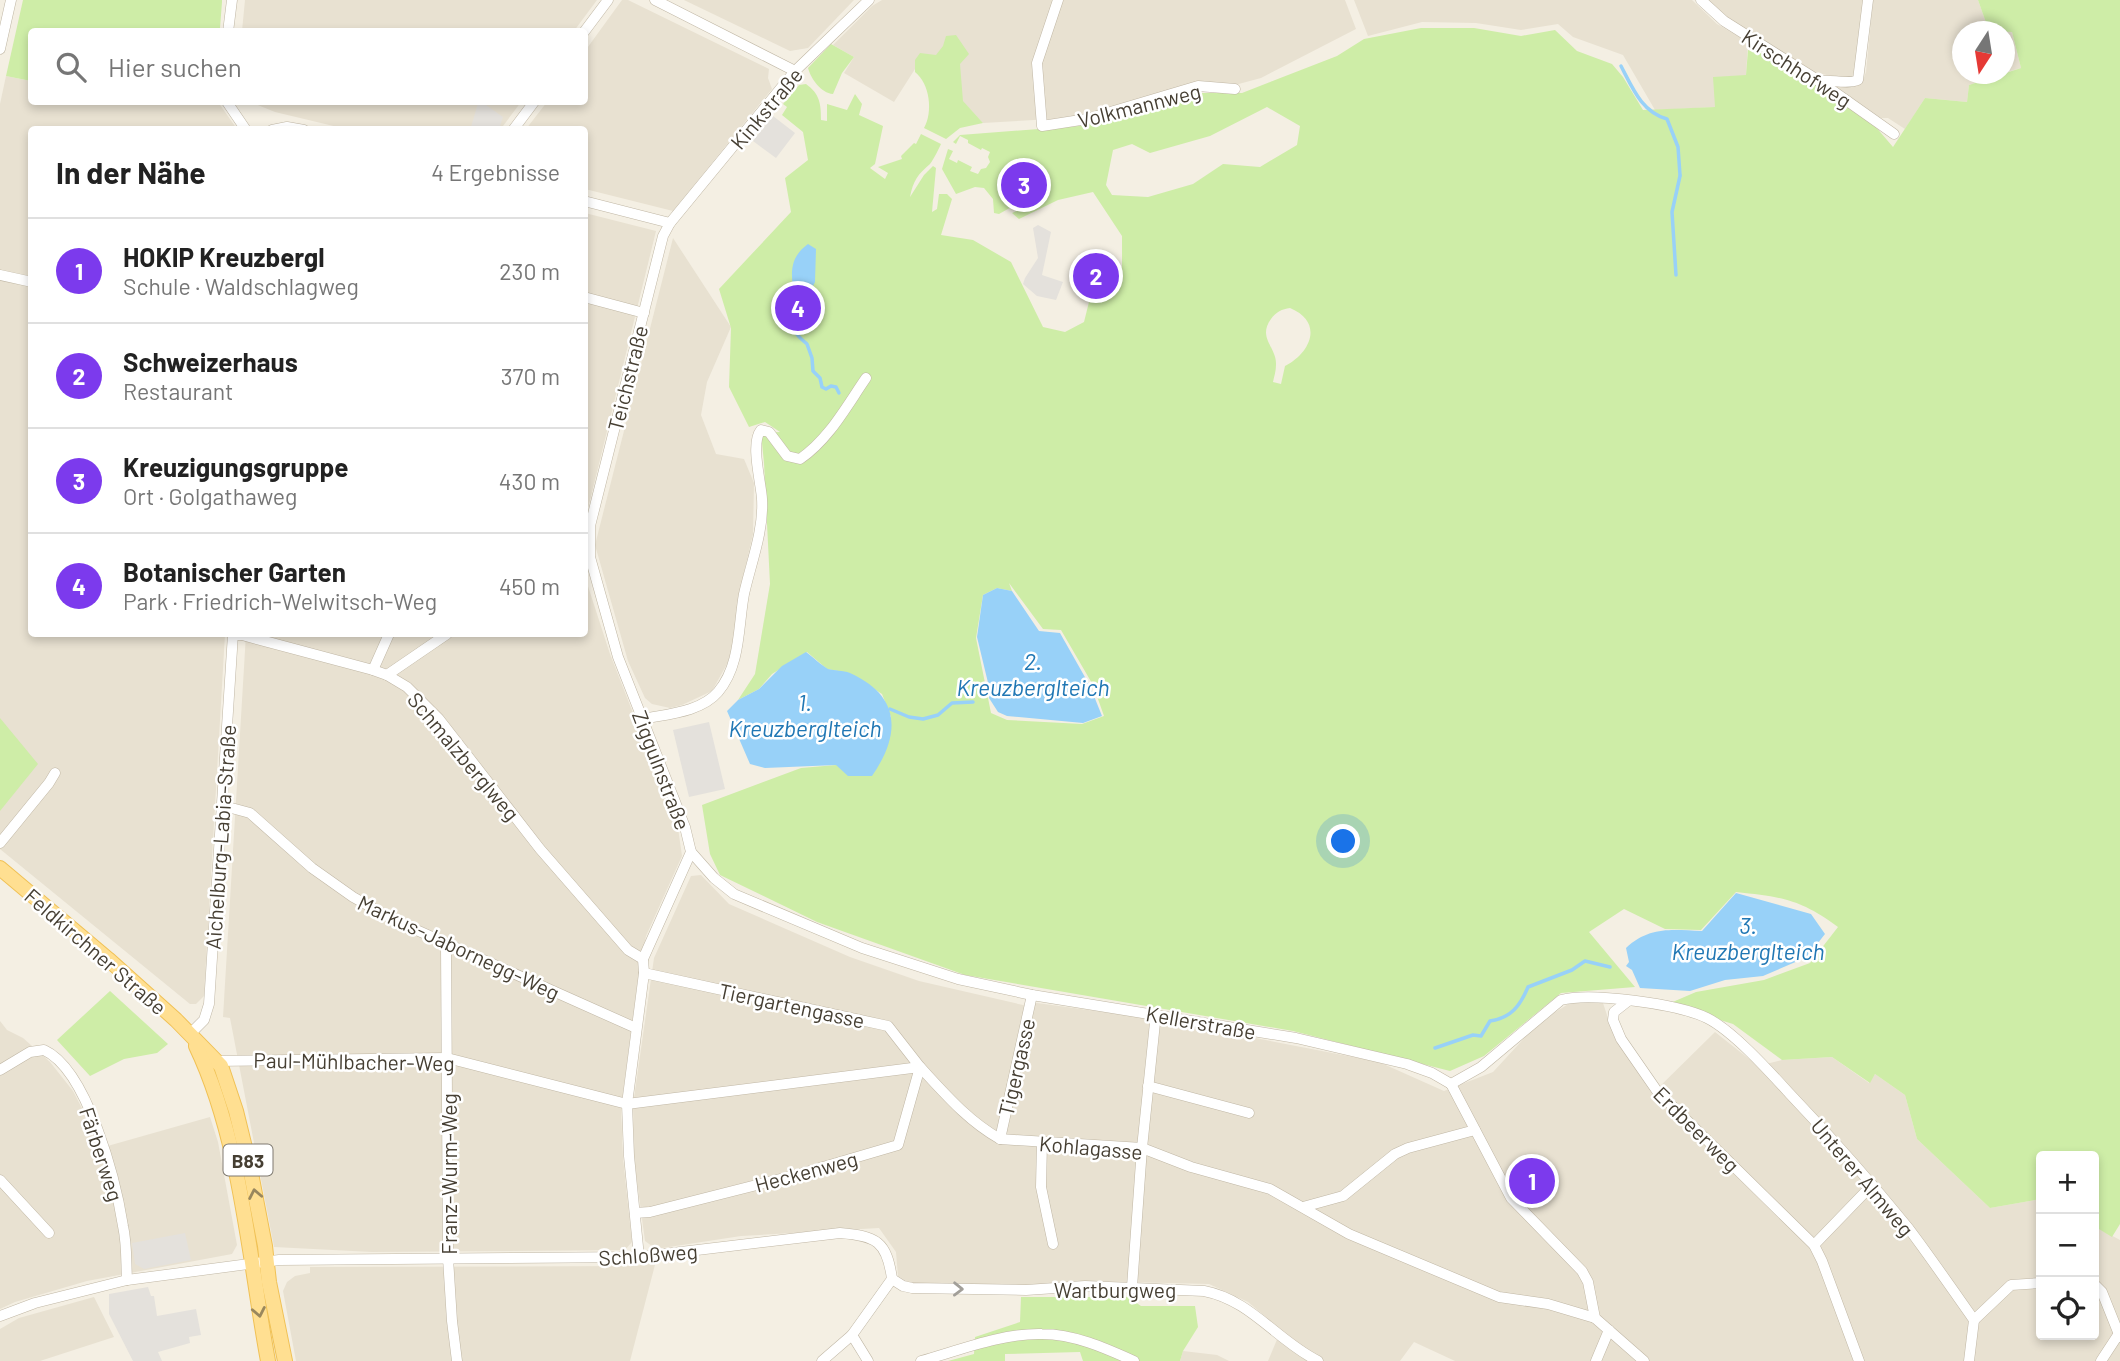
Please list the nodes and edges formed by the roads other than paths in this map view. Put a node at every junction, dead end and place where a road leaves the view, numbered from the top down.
1 (11, 0) edge
2 (232, 0) edge
3 (608, 0) edge
4 (656, 0) edge
5 (869, 0) edge
6 (1058, 0) edge
7 (1701, 0) edge
8 (1868, 0) edge
9 (228, 28) edge
10 (587, 28) edge
11 (0, 49) edge
12 (795, 71) junction
13 (1819, 81) junction
14 (1235, 89) dead end
15 (230, 105) edge
16 (532, 105) edge
17 (243, 126) edge
18 (516, 126) edge
19 (1894, 134) dead end
20 (588, 202) edge
21 (670, 223) junction
22 (0, 275) edge
23 (28, 281) edge
24 (588, 298) edge
25 (643, 313) junction
26 (866, 378) dead end
27 (588, 527) edge
28 (588, 546) edge
29 (233, 637) edge
30 (249, 637) edge
31 (387, 637) edge
32 (443, 637) edge
33 (373, 670) junction
34 (387, 675) junction
35 (643, 719) junction
36 (55, 773) dead end
37 (223, 806) junction
38 (0, 843) edge
39 (691, 852) junction
40 (0, 868) edge
41 (446, 945) junction
42 (643, 959) junction
43 (644, 973) junction
44 (1032, 995) junction
45 (1628, 1001) junction
46 (1156, 1013) junction
47 (636, 1028) junction
48 (190, 1034) junction
49 (447, 1058) junction
50 (210, 1060) junction
51 (920, 1067) junction
52 (0, 1070) edge
53 (1451, 1084) junction
54 (1148, 1086) junction
55 (627, 1104) junction
56 (1249, 1112) dead end
57 (1475, 1130) junction
58 (1000, 1139) junction
59 (1042, 1142) junction
60 (1142, 1148) junction
61 (0, 1180) edge
62 (1872, 1185) junction
63 (1303, 1207) junction
64 (635, 1213) junction
65 (50, 1233) dead end
66 (1053, 1244) dead end
67 (1814, 1245) junction
68 (639, 1257) junction
69 (448, 1258) junction
70 (259, 1262) junction
71 (892, 1279) junction
72 (127, 1280) junction
73 (2036, 1283) edge
74 (1132, 1287) junction
75 (2099, 1289) edge
76 (0, 1316) edge
77 (1595, 1318) junction
78 (1974, 1320) junction
79 (1609, 1330) junction
80 (852, 1335) junction
81 (2119, 1336) edge
82 (268, 1361) edge
83 (285, 1361) edge
84 (457, 1361) edge
85 (822, 1361) edge
86 (868, 1361) edge
87 (921, 1361) edge
88 (1135, 1361) edge
89 (1318, 1361) edge
90 (1596, 1361) edge
91 (1644, 1361) edge
92 (1859, 1361) edge
93 (1969, 1361) edge
94 (2101, 1361) edge

1 - 11 street
2 - 9 street
3 - 10 street
4 - 12 street
5 - 12 street, Kinkstraße
6 - 14 street, Volkmannweg
7 - 13 street, Kirschhofweg
8 - 13 street
12 - 21 street, Kinkstraße
13 - 19 street, Kirschhofweg
15 - 17 street
16 - 18 street
20 - 21 street
21 - 25 street, Teichstraße
22 - 23 street
24 - 25 street
25 - 27 street, Teichstraße
26 - 35 street
28 - 35 street, Ziggulnstraße
29 - 37 street, Aichelburg-Labia-Straße
30 - 33 street, Schmalzberglweg
31 - 33 street
32 - 34 street
33 - 34 street, Schmalzberglweg
34 - 42 street, Schmalzberglweg
35 - 39 street, Ziggulnstraße
36 - 38 street
37 - 41 street, Markus-Jabornegg-Weg
37 - 48 street, Aichelburg-Labia-Straße
39 - 42 street, Ziggulnstraße
39 - 44 street, Kellerstraße
40 - 48 main road, Feldkirchner Straße
41 - 47 street, Markus-Jabornegg-Weg
41 - 49 street, Franz-Wurm-Weg
42 - 43 street, Ziggulnstraße
43 - 47 street, Ziggulnstraße
43 - 51 street, Tiergartengasse
44 - 46 street, Kellerstraße
44 - 58 street, Tigergasse
45 - 53 street
45 - 62 street, Unterer Almweg
45 - 67 street, Erdbeerweg
46 - 53 street, Kellerstraße
46 - 54 street
47 - 55 street, Ziggulnstraße
48 - 50 main road, Feldkirchner Straße / B83
49 - 50 street, Paul-Mühlbacher-Weg
49 - 55 street, Paul-Mühlbacher-Weg
49 - 69 street, Franz-Wurm-Weg
50 - 70 main road, Feldkirchner Straße / B83
51 - 55 street
51 - 58 street, Kohlagasse
51 - 64 street, Heckenweg
52 - 72 street, Färberweg
53 - 57 street
54 - 56 street
54 - 60 street
55 - 64 street, Ziggulnstraße
57 - 63 street
57 - 77 street
58 - 59 street, Kohlagasse
59 - 60 street, Kohlagasse
59 - 66 street
60 - 63 street, Kohlagasse
60 - 74 street
61 - 65 street
62 - 67 street
62 - 78 street, Unterer Almweg
63 - 77 street, Kohlagasse
64 - 68 street, Ziggulnstraße
67 - 92 street, Erdbeerweg
68 - 69 street, Schloßweg
68 - 71 street, Schloßweg
69 - 70 street, Schloßweg
69 - 84 street, Franz-Wurm-Weg
70 - 72 street, Schloßweg
70 -> 82 main road, Feldkirchner Straße / B83
70 - 83 main road, Feldkirchner Straße / B83
71 -> 74 street, Wartburgweg
71 - 80 street
72 - 76 street, Schloßweg
73 - 78 street
74 - 89 street, Wartburgweg
75 - 81 street
77 - 79 street
78 - 93 street
79 - 90 street
79 - 91 street
80 - 85 street
80 - 86 street
81 - 94 street
87 - 88 street

